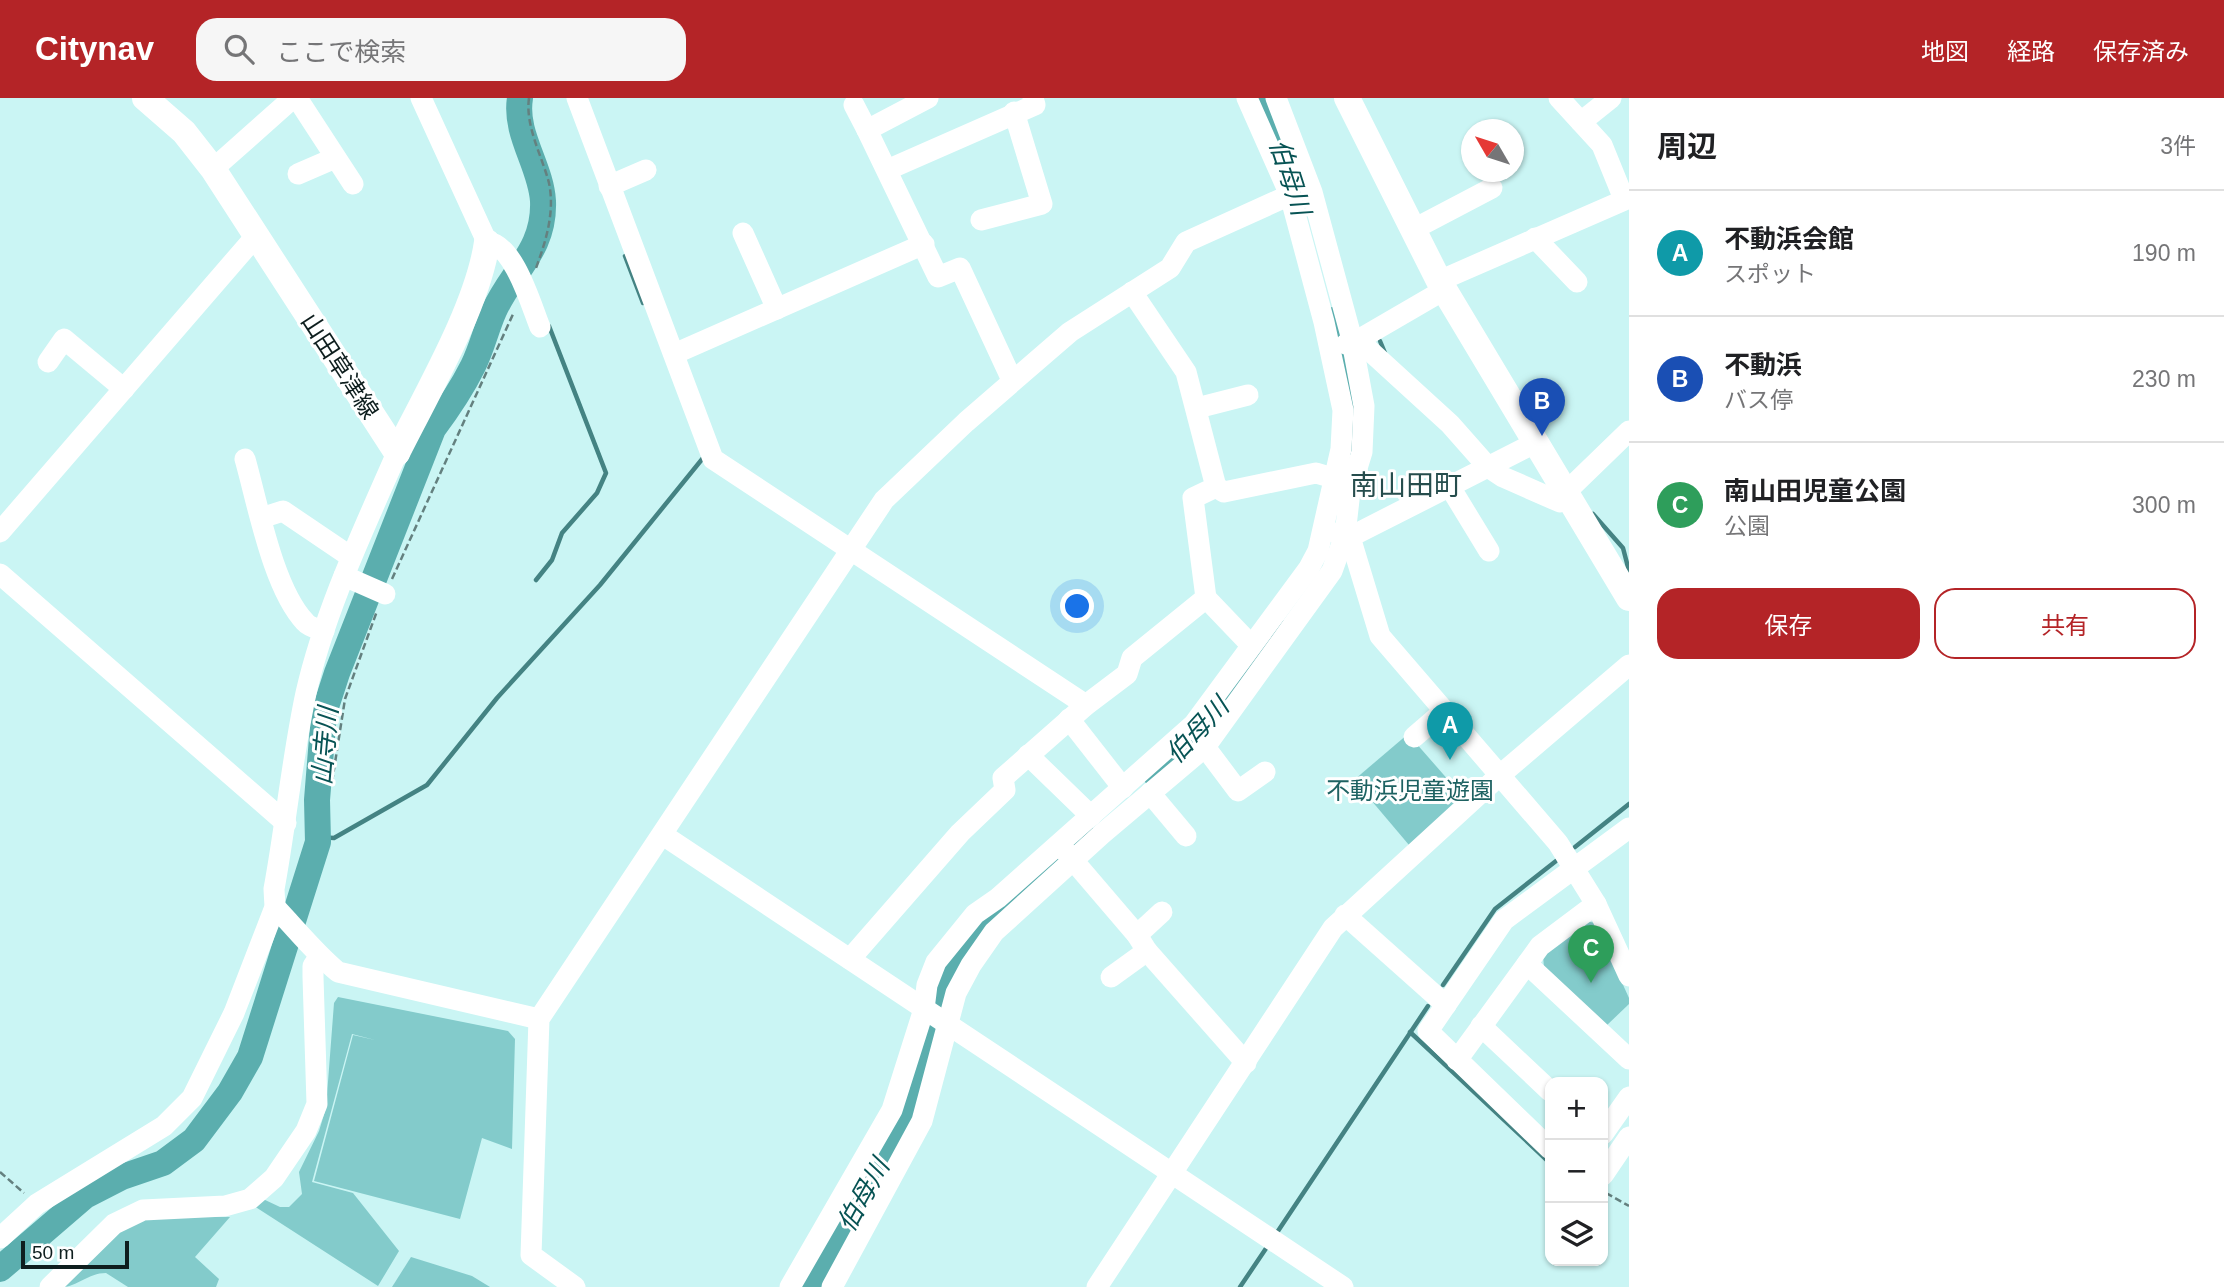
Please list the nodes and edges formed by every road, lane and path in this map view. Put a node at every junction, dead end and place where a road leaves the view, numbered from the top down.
1 (145, 98) edge
2 (295, 98) edge
3 (421, 98) edge
4 (528, 98) edge
5 (578, 98) edge
6 (928, 98) edge
7 (1033, 98) edge
8 (1247, 98) edge
9 (1276, 98) edge
10 (1347, 98) edge
11 (1559, 98) edge
12 (1611, 98) edge
13 (855, 106) dead end
14 (1014, 113) junction
15 (1581, 122) junction
16 (867, 130) junction
17 (335, 158) junction
18 (218, 165) junction
19 (646, 170) dead end
20 (887, 170) junction
21 (298, 174) dead end
22 (353, 184) dead end
23 (609, 186) junction
24 (1492, 188) dead end
25 (1290, 195) junction
26 (246, 196) dead end
27 (1627, 198) edge
28 (981, 220) dead end
29 (1412, 230) junction
30 (743, 233) dead end
31 (255, 237) junction
32 (1535, 238) junction
33 (487, 242) junction
34 (924, 244) junction
35 (1577, 282) dead end
36 (1441, 286) junction
37 (526, 290) junction
38 (1132, 292) junction
39 (776, 309) junction
40 (540, 327) dead end
41 (1355, 341) junction
42 (1330, 348) junction
43 (674, 354) junction
44 (48, 362) dead end
45 (1012, 380) junction
46 (124, 389) junction
47 (1248, 396) dead end
48 (1197, 408) junction
49 (1629, 431) edge
50 (1535, 443) junction
51 (397, 453) junction
52 (245, 459) dead end
53 (1488, 467) junction
54 (1333, 478) junction
55 (1216, 487) junction
56 (1450, 487) junction
57 (1563, 497) junction
58 (261, 518) junction
59 (1323, 530) junction
60 (0, 532) edge
61 (1348, 536) junction
62 (851, 550) junction
63 (1489, 551) dead end
64 (348, 567) junction
65 (0, 574) edge
66 (385, 594) junction
67 (1206, 598) junction
68 (1629, 598) edge
69 (324, 632) junction
70 (1251, 645) junction
71 (1629, 664) edge
72 (1078, 712) junction
73 (1443, 712) junction
74 (1414, 737) dead end
75 (1205, 747) junction
76 (1028, 755) junction
77 (1265, 772) dead end
78 (1499, 776) junction
79 (332, 782) dead end
80 (1124, 788) junction
81 (1150, 793) junction
82 (1091, 816) junction
83 (286, 823) junction
84 (1629, 828) edge
85 (663, 835) junction
86 (1186, 836) dead end
87 (1059, 845) junction
88 (1074, 861) junction
89 (1575, 868) junction
90 (1596, 905) junction
91 (279, 911) junction
92 (1162, 912) dead end
93 (1345, 915) junction
94 (1142, 943) junction
95 (320, 957) junction
96 (850, 959) junction
97 (1527, 964) junction
98 (1629, 976) edge
99 (1111, 977) dead end
100 (1446, 1005) junction
101 (936, 1018) junction
102 (539, 1019) junction
103 (1481, 1026) junction
104 (1629, 1059) edge
105 (1457, 1060) junction
106 (1246, 1063) junction
107 (1545, 1086) edge
108 (1629, 1097) edge
109 (1608, 1127) edge
110 (1629, 1136) edge
111 (1545, 1144) edge
112 (1608, 1168) edge
113 (0, 1172) edge
114 (1173, 1174) junction
115 (1608, 1195) edge
116 (37, 1204) junction
117 (1629, 1206) edge
118 (0, 1238) edge
119 (50, 1287) edge
120 (575, 1287) edge
121 (790, 1287) edge
122 (832, 1287) edge
123 (1097, 1287) edge
124 (1343, 1287) edge

1 - 18 main road, 山田草津線
2 - 17 street
2 - 18 street
3 - 33 street
4 - 37 path
5 - 23 street
6 - 16 street
7 - 14 street
8 - 25 street
9 - 41 street
10 - 29 main road
11 - 15 street
12 - 15 street
13 - 16 street
14 - 20 street
14 - 28 street
15 - 27 street
16 - 20 street
17 - 21 street
17 - 22 street
18 - 26 street
18 - 31 main road, 山田草津線
19 - 23 street
20 - 34 street
23 - 43 street
24 - 29 street
25 - 38 street
25 - 42 street
27 - 32 street
29 - 36 main road
30 - 39 street
31 - 46 street
31 - 51 main road, 山田草津線
32 - 35 street
32 - 36 street
33 - 37 street
33 - 51 main road, 山田草津線
34 - 39 street
34 - 45 street
36 - 41 street
36 - 50 main road
37 - 40 street
37 - 66 path
38 - 45 street
38 - 48 street
39 - 43 street
41 - 42 street
41 - 53 street
41 - 61 street
42 - 54 street
43 - 62 street
44 - 46 street
45 - 62 street
46 - 60 street
47 - 48 street
48 - 55 street
49 - 57 street
50 - 53 street
50 - 57 main road
51 - 64 street
52 - 58 street
53 - 56 street
53 - 57 street
54 - 55 street
54 - 59 street
55 - 67 street
56 - 61 street
56 - 63 street
57 - 68 main road
58 - 64 street
58 - 69 street
59 - 61 street
59 - 70 street
61 - 73 street
61 - 75 street
62 - 72 street
62 - 85 street
64 - 66 street
64 - 69 street
65 - 83 street
66 - 79 path
67 - 70 street
67 - 72 street
69 - 83 street
70 - 80 street
71 - 78 street
72 - 76 street
72 - 80 street
73 - 74 street
73 - 78 street
75 - 77 street
75 - 81 street
76 - 82 street
76 - 96 street
78 - 89 street
78 - 93 street
80 - 82 street
81 - 86 street
81 - 88 street
82 - 87 street
83 - 91 street
84 - 89 street
85 - 96 street
85 - 102 street
87 - 88 street
87 - 101 street
88 - 94 street
88 - 101 street
89 - 90 street
89 - 100 street
90 - 97 street
90 - 98 street
91 - 95 street
91 - 116 street
92 - 94 street
93 - 100 street
93 - 106 street
94 - 99 street
94 - 106 street
95 - 102 street
95 - 119 street
96 - 101 street
97 - 103 street
97 - 104 street
100 - 105 street
101 - 114 street
101 - 121 street
101 - 122 street
102 - 120 street
103 - 105 street
103 - 107 street
105 - 111 street
106 - 114 street
108 - 109 street
110 - 112 street
113 - 116 path
114 - 123 street
114 - 124 street
115 - 117 path
116 - 118 street

